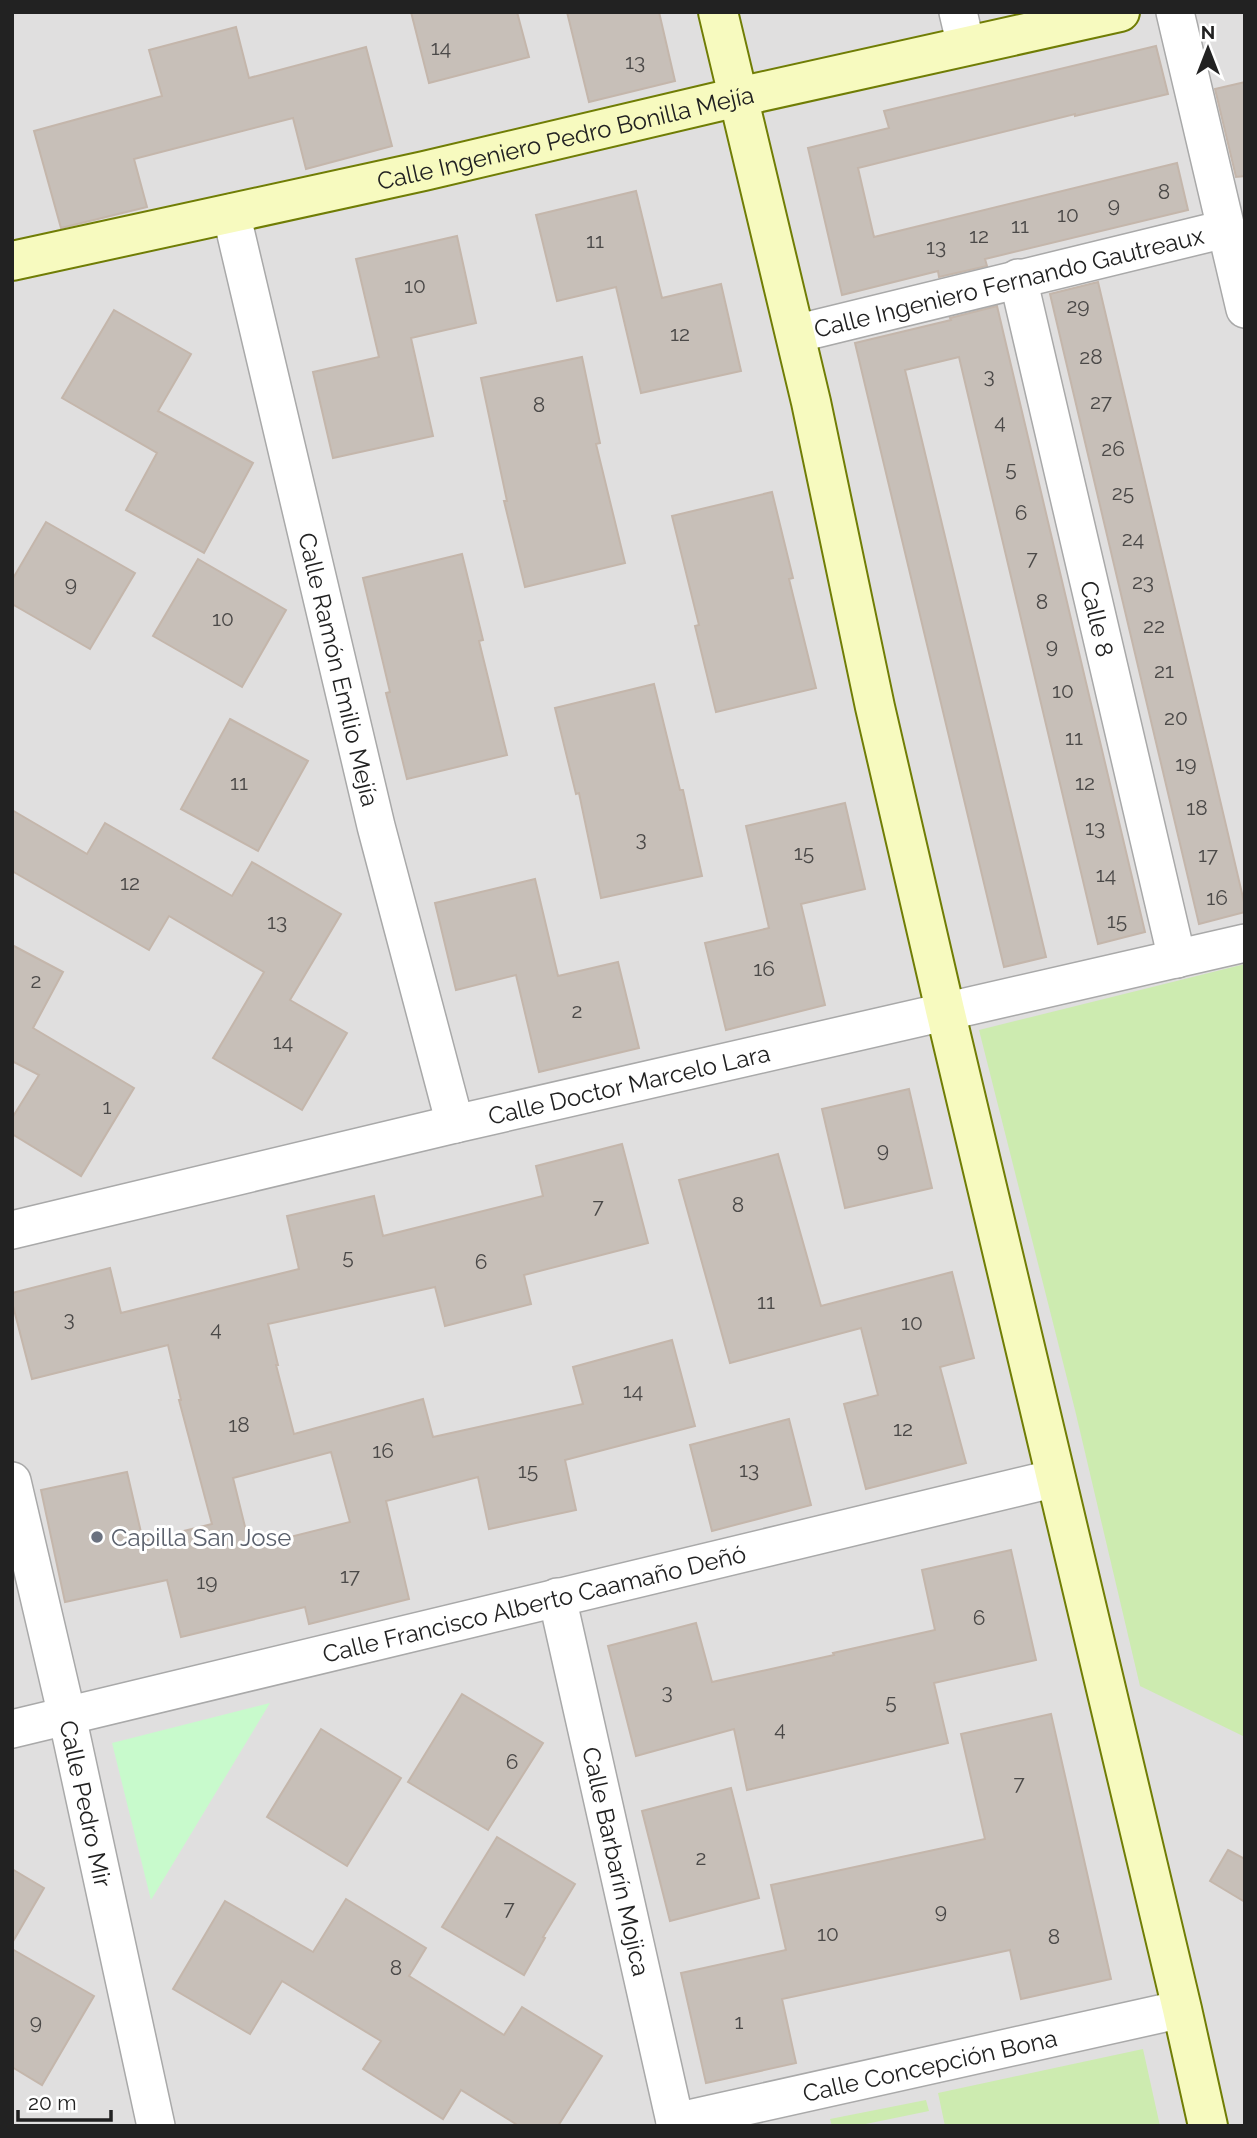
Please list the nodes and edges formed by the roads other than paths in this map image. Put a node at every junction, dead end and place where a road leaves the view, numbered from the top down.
1 (718, 12) edge
2 (1120, 12) edge
3 (1175, 12) edge
4 (962, 29) edge
5 (738, 97) junction
6 (231, 213) junction
7 (1225, 229) junction
8 (12, 261) edge
9 (1018, 278) junction
10 (1245, 309) edge
11 (794, 334) junction
12 (1245, 943) edge
13 (1177, 959) junction
14 (944, 1010) junction
15 (455, 1124) junction
16 (12, 1230) edge
17 (1056, 1478) junction
18 (12, 1481) edge
19 (557, 1598) junction
20 (67, 1716) junction
21 (12, 1729) edge
22 (1182, 2009) junction
23 (676, 2124) edge
24 (156, 2126) edge
25 (1208, 2126) edge

1 - 5 street
2 - 4 street, Calle Ingeniero Pedro Bonilla Mejía
3 - 7 street
4 - 5 street, Calle Ingeniero Pedro Bonilla Mejía
5 - 6 street, Calle Ingeniero Pedro Bonilla Mejía
5 - 11 street
6 - 8 street, Calle Ingeniero Pedro Bonilla Mejía
6 - 15 street, Calle Ramón Emilio Mejía
7 - 9 street, Calle Ingeniero Fernando Gautreaux
7 - 10 street
9 - 11 street, Calle Ingeniero Fernando Gautreaux
9 - 13 street, Calle 8
11 - 14 street
12 - 13 street, Calle Doctor Marcelo Lara
13 - 14 street, Calle Doctor Marcelo Lara
14 - 15 street, Calle Doctor Marcelo Lara
14 - 17 street
15 - 16 street, Calle Doctor Marcelo Lara
17 - 19 street, Calle Francisco Alberto Caamaño Deñó
17 - 22 street
18 - 20 street, Calle Pedro Mir
19 - 20 street, Calle Francisco Alberto Caamaño Deñó
19 - 23 street, Calle Barbarín Mojica
20 - 21 street, Calle Francisco Alberto Caamaño Deñó
20 - 24 street, Calle Pedro Mir
22 - 23 street, Calle Concepción Bona
22 - 25 street

